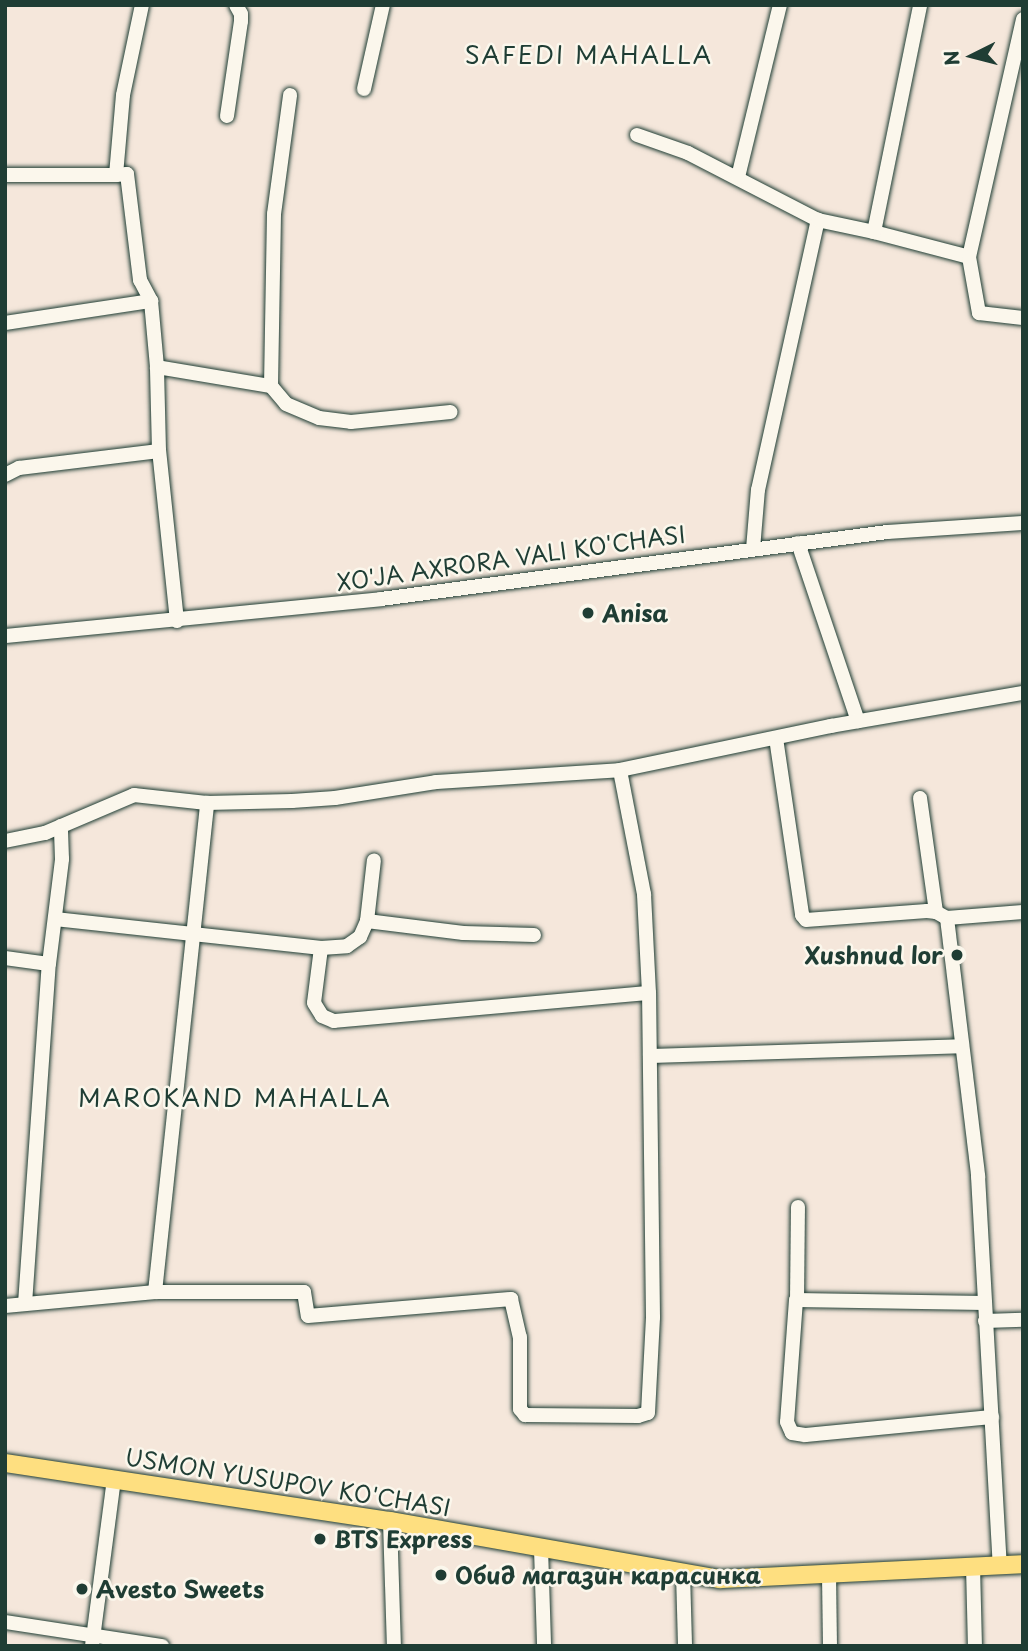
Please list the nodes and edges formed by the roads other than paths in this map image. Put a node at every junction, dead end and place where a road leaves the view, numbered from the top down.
1 (142, 5) edge
2 (236, 5) edge
3 (383, 5) edge
4 (780, 5) edge
5 (920, 5) edge
6 (1023, 19) edge
7 (364, 89) dead end
8 (289, 95) dead end
9 (227, 116) dead end
10 (637, 135) dead end
11 (5, 175) edge
12 (116, 175) junction
13 (738, 177) junction
14 (818, 220) junction
15 (874, 232) junction
16 (969, 257) junction
17 (151, 301) junction
18 (1023, 318) edge
19 (5, 323) edge
20 (157, 367) junction
21 (271, 386) junction
22 (451, 412) dead end
23 (159, 451) junction
24 (5, 475) edge
25 (1023, 523) edge
26 (798, 543) junction
27 (753, 549) junction
28 (177, 621) junction
29 (5, 636) edge
30 (1023, 693) edge
31 (858, 721) junction
32 (776, 738) junction
33 (620, 769) junction
34 (920, 798) dead end
35 (207, 803) junction
36 (61, 826) junction
37 (5, 841) edge
38 (374, 860) dead end
39 (1023, 912) edge
40 (941, 915) junction
41 (55, 919) junction
42 (367, 921) junction
43 (192, 933) junction
44 (534, 935) dead end
45 (321, 948) junction
46 (5, 958) edge
47 (50, 964) junction
48 (649, 993) junction
49 (962, 1046) junction
50 (650, 1056) junction
51 (797, 1207) dead end
52 (155, 1292) junction
53 (797, 1300) junction
54 (984, 1303) junction
55 (25, 1304) junction
56 (5, 1306) edge
57 (1023, 1320) edge
58 (985, 1321) junction
59 (992, 1417) junction
60 (5, 1462) edge
61 (114, 1479) junction
62 (390, 1521) junction
63 (541, 1548) junction
64 (1023, 1564) edge
65 (1000, 1565) junction
66 (974, 1566) junction
67 (683, 1573) junction
68 (830, 1575) junction
69 (5, 1622) edge
70 (92, 1640) edge
71 (162, 1646) edge
72 (394, 1646) edge
73 (544, 1646) edge
74 (685, 1646) edge
75 (831, 1646) edge
76 (975, 1646) edge

1 - 12 street
2 - 9 street
3 - 7 street
4 - 13 street
5 - 15 street
6 - 16 street
8 - 21 street
10 - 13 street
11 - 12 street
12 - 17 street
13 - 14 street
14 - 15 street
14 - 27 street
15 - 16 street
16 - 18 street
17 - 19 street
17 - 20 street
20 - 21 street
20 - 23 street
21 - 22 street
23 - 24 street
23 - 28 street
25 - 26 street, XO'JA AXRORA VALI KO'CHASI
26 - 27 street, XO'JA AXRORA VALI KO'CHASI
26 - 31 street
27 - 28 street, XO'JA AXRORA VALI KO'CHASI
28 - 29 street, XO'JA AXRORA VALI KO'CHASI
30 - 31 street
31 - 32 street
32 - 33 street
32 - 40 street
33 - 35 street
33 - 48 street
34 - 40 street
35 - 36 street
35 - 43 street
36 - 37 street
36 - 41 street
38 - 42 street
39 - 40 street
40 - 49 street
41 - 43 street
41 - 47 street
42 - 44 street
42 - 45 street
43 - 45 street
43 - 52 street
45 - 48 street
46 - 47 street
47 - 55 street
48 - 50 street
49 - 50 street
49 - 54 street
50 - 52 street
51 - 53 street
52 - 55 street
53 - 54 street
53 - 59 street
54 - 58 street
55 - 56 street
57 - 58 street
58 - 59 street
59 - 65 street
60 - 61 main road, USMON YUSUPOV KO'CHASI
61 - 62 main road, USMON YUSUPOV KO'CHASI
61 - 70 street
62 - 63 main road, USMON YUSUPOV KO'CHASI
62 - 72 street
63 - 67 main road, USMON YUSUPOV KO'CHASI
63 - 73 street
64 - 65 main road, USMON YUSUPOV KO'CHASI
65 - 66 main road, USMON YUSUPOV KO'CHASI
66 - 68 main road, USMON YUSUPOV KO'CHASI
66 - 76 street
67 - 68 main road, USMON YUSUPOV KO'CHASI
67 - 74 street
68 - 75 street
69 - 70 street
70 - 71 street

